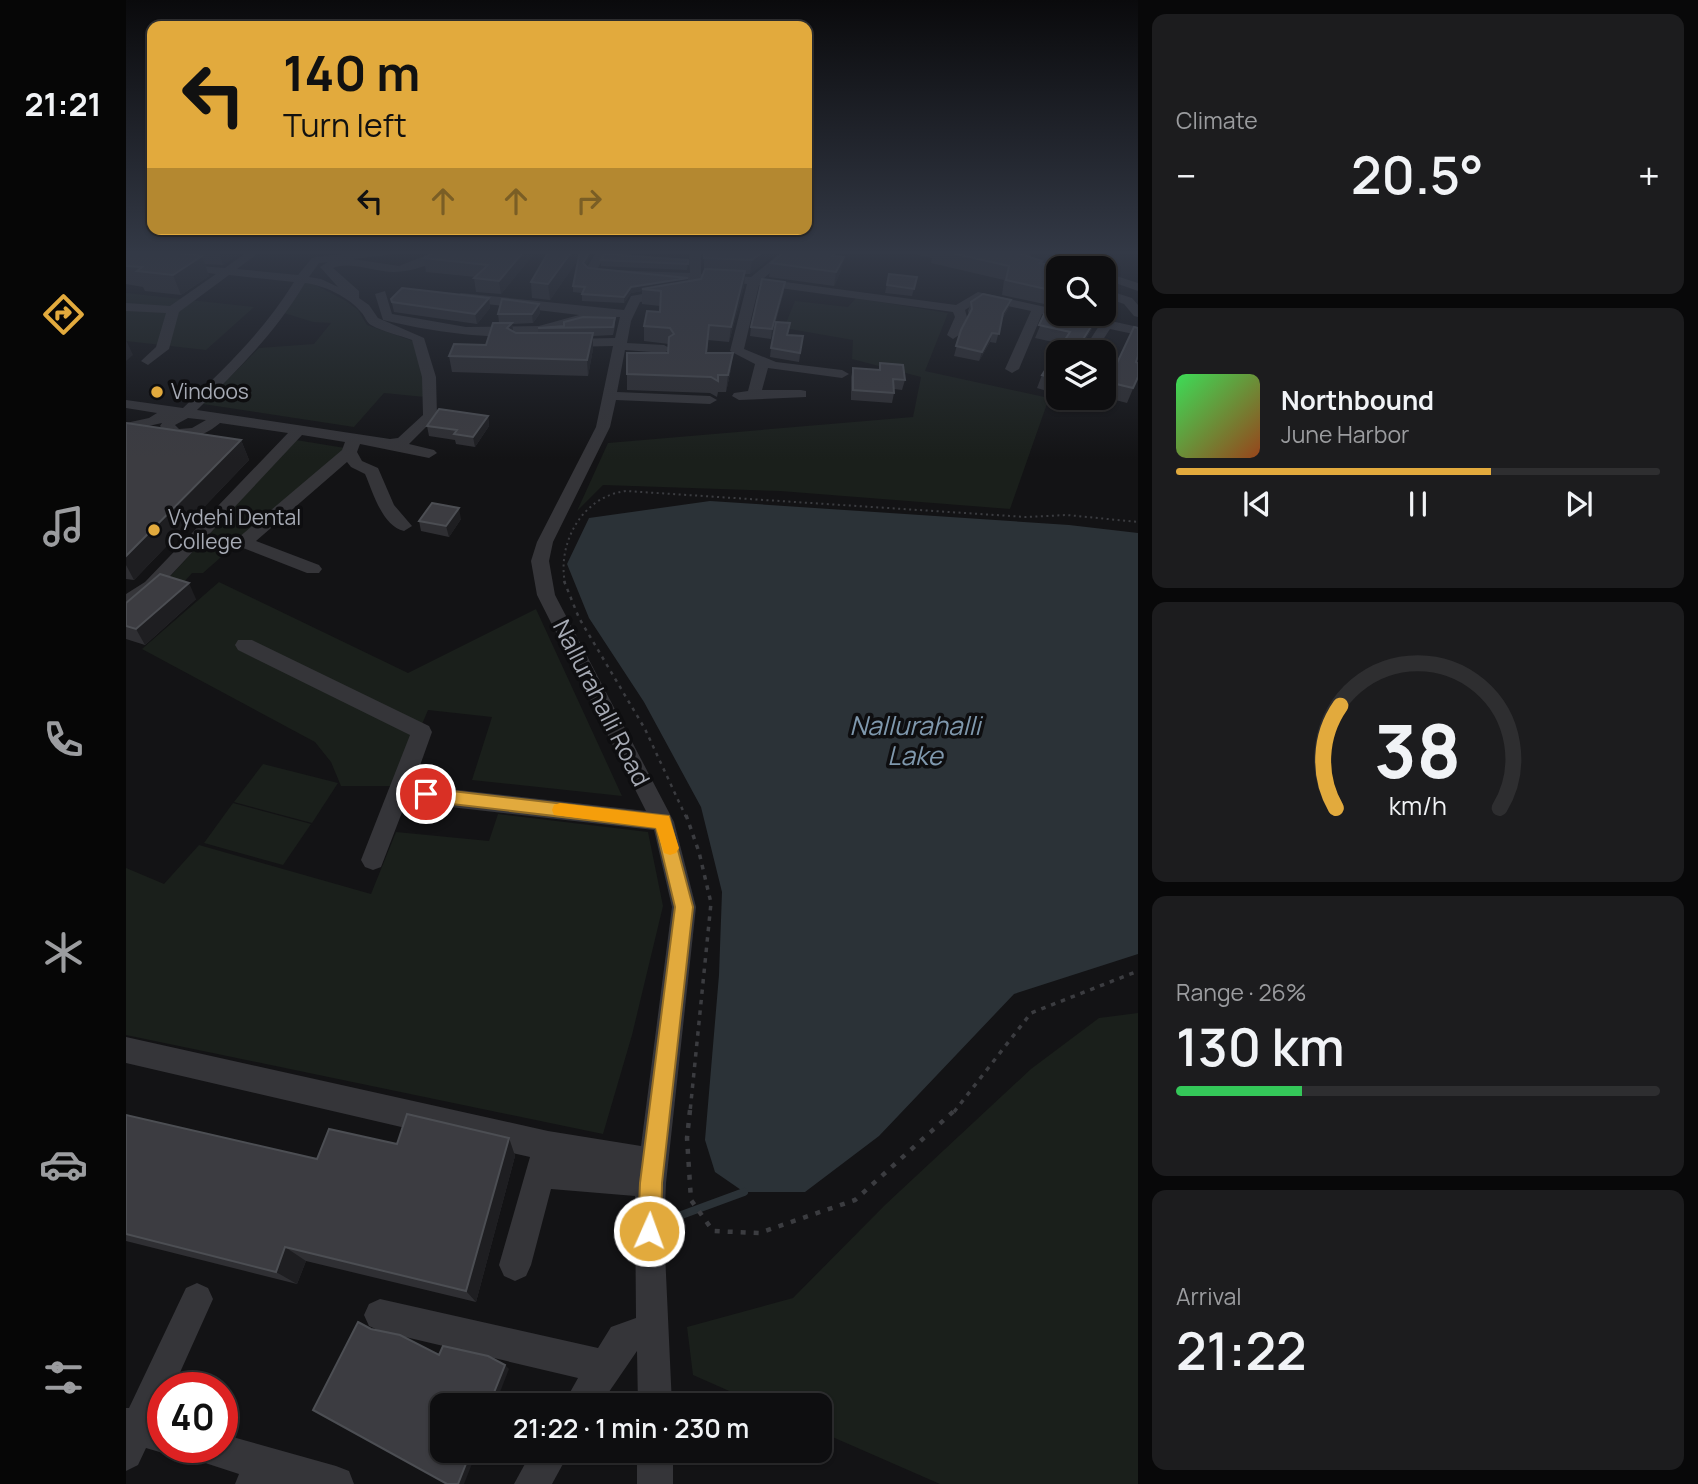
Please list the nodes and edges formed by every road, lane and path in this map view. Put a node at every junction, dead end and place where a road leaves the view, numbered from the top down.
1 (170, 320) edge
2 (274, 320) edge
3 (373, 320) edge
4 (406, 320) edge
5 (442, 320) edge
6 (573, 320) edge
7 (627, 320) edge
8 (744, 320) edge
9 (960, 320) edge
10 (1033, 320) edge
11 (439, 326) junction
12 (1111, 326) edge
13 (1138, 331) edge
14 (953, 335) dead end
15 (469, 344) edge
16 (621, 344) junction
17 (664, 349) dead end
18 (148, 362) dead end
19 (762, 363) junction
20 (1012, 369) dead end
21 (842, 374) dead end
22 (754, 394) junction
23 (801, 394) dead end
24 (611, 396) junction
25 (739, 396) dead end
26 (710, 400) dead end
27 (126, 404) edge
28 (170, 411) junction
29 (186, 414) junction
30 (216, 418) junction
31 (126, 427) edge
32 (298, 431) junction
33 (390, 444) junction
34 (351, 445) junction
35 (429, 453) dead end
36 (1138, 522) edge
37 (404, 526) dead end
38 (313, 569) dead end
39 (126, 601) edge
40 (244, 645) dead end
41 (400, 792) junction
42 (663, 821) junction
43 (373, 860) dead end
44 (1138, 971) edge
45 (126, 1051) edge
46 (545, 1160) junction
47 (652, 1173) junction
48 (515, 1265) dead end
49 (197, 1298) dead end
50 (380, 1315) dead end
51 (654, 1328) junction
52 (604, 1366) junction
53 (587, 1393) edge
54 (655, 1393) edge
55 (138, 1435) edge
56 (236, 1463) edge
57 (545, 1463) edge
58 (655, 1463) edge
59 (257, 1474) edge
60 (336, 1484) edge
61 (532, 1484) edge
62 (655, 1484) edge

1 - 18 street
2 - 29 street
3 - 33 street
4 - 11 street
5 - 11 street
6 - 11 street
7 - 16 street, Nallurahalli Road
8 - 19 street
9 - 14 street
10 - 20 street
12 - 13 street
15 - 16 street
16 - 17 street
16 - 24 street, Nallurahalli Road
19 - 21 street
19 - 22 street
22 - 23 street
22 - 25 street
24 - 26 street
24 - 42 street, Nallurahalli Road
27 - 28 street
28 - 29 street
28 - 31 street
29 - 30 street
29 - 30 street
30 - 32 street
32 - 34 street
32 - 39 street
33 - 34 street
33 - 35 street
34 - 37 street
34 - 38 street
36 - 44 path
40 - 41 street
41 - 42 street
41 - 43 street
42 - 47 street, Nallurahalli Road
45 - 46 street
46 - 47 street
46 - 48 street
47 - 51 street, Nallurahalli Road
49 - 55 street
50 - 52 street
51 - 52 street
51 - 54 street, Nallurahalli Road
52 - 53 street
56 - 59 street
57 - 61 street
58 - 62 street
59 - 60 street

